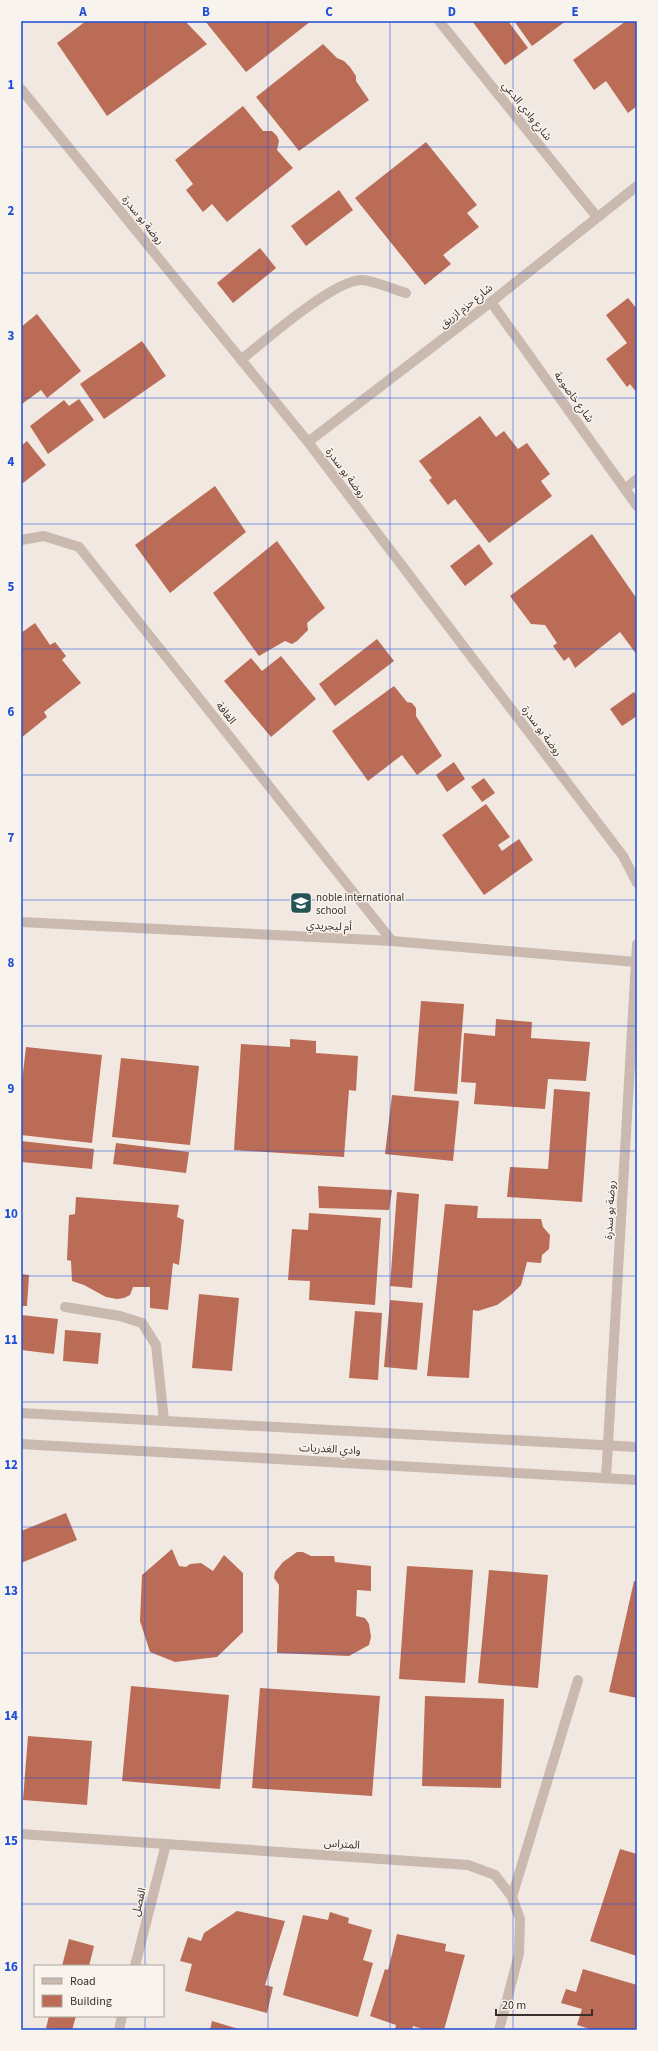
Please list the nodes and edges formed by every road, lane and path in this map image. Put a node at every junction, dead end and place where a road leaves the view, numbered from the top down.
1 (439, 21) edge
2 (21, 89) edge
3 (637, 186) edge
4 (597, 217) junction
5 (406, 293) dead end
6 (491, 302) junction
7 (241, 360) junction
8 (308, 442) junction
9 (637, 479) edge
10 (625, 489) junction
11 (637, 506) edge
12 (21, 540) edge
13 (637, 883) edge
14 (21, 922) edge
15 (392, 941) junction
16 (637, 944) edge
17 (636, 962) edge
18 (633, 1078) edge
19 (65, 1307) dead end
20 (21, 1413) edge
21 (164, 1421) junction
22 (21, 1444) edge
23 (608, 1445) junction
24 (637, 1447) edge
25 (606, 1478) junction
26 (637, 1480) edge
27 (578, 1680) dead end
28 (21, 1834) edge
29 (166, 1844) junction
30 (512, 1897) junction
31 (135, 1965) edge
32 (122, 2017) edge
33 (119, 2030) edge
34 (499, 2030) edge

1 - 4 street, شارع وادي الدعي
2 - 7 street, روضة بو سدرة
3 - 4 street, شارع حزم ازريق
4 - 6 street, شارع حزم ازريق
5 - 7 street
6 - 8 street, شارع حزم ازريق
6 - 10 street, شارع خاصومة
7 - 8 street, روضة بو سدرة
8 - 13 street, روضة بو سدرة
9 - 10 street
10 - 11 street, شارع خاصومة
12 - 15 street, الغافة
14 - 15 street, أم ليجريدي
15 - 17 street, أم ليجريدي
16 - 17 street, روضة بو سدرة
17 - 18 street, روضة بو سدرة
18 - 23 street, روضة بو سدرة
19 - 21 street
20 - 21 street, وادي الغدريات
21 - 23 street, وادي الغدريات
22 - 25 street, وادي الغدريات
23 - 24 street, وادي الغدريات
23 - 25 street, روضة بو سدرة
25 - 26 street, وادي الغدريات
27 - 30 street
28 - 29 street, المتراس
29 - 30 street, المتراس
29 - 31 street, الفصل
30 - 34 street, المتراس
32 - 33 street

